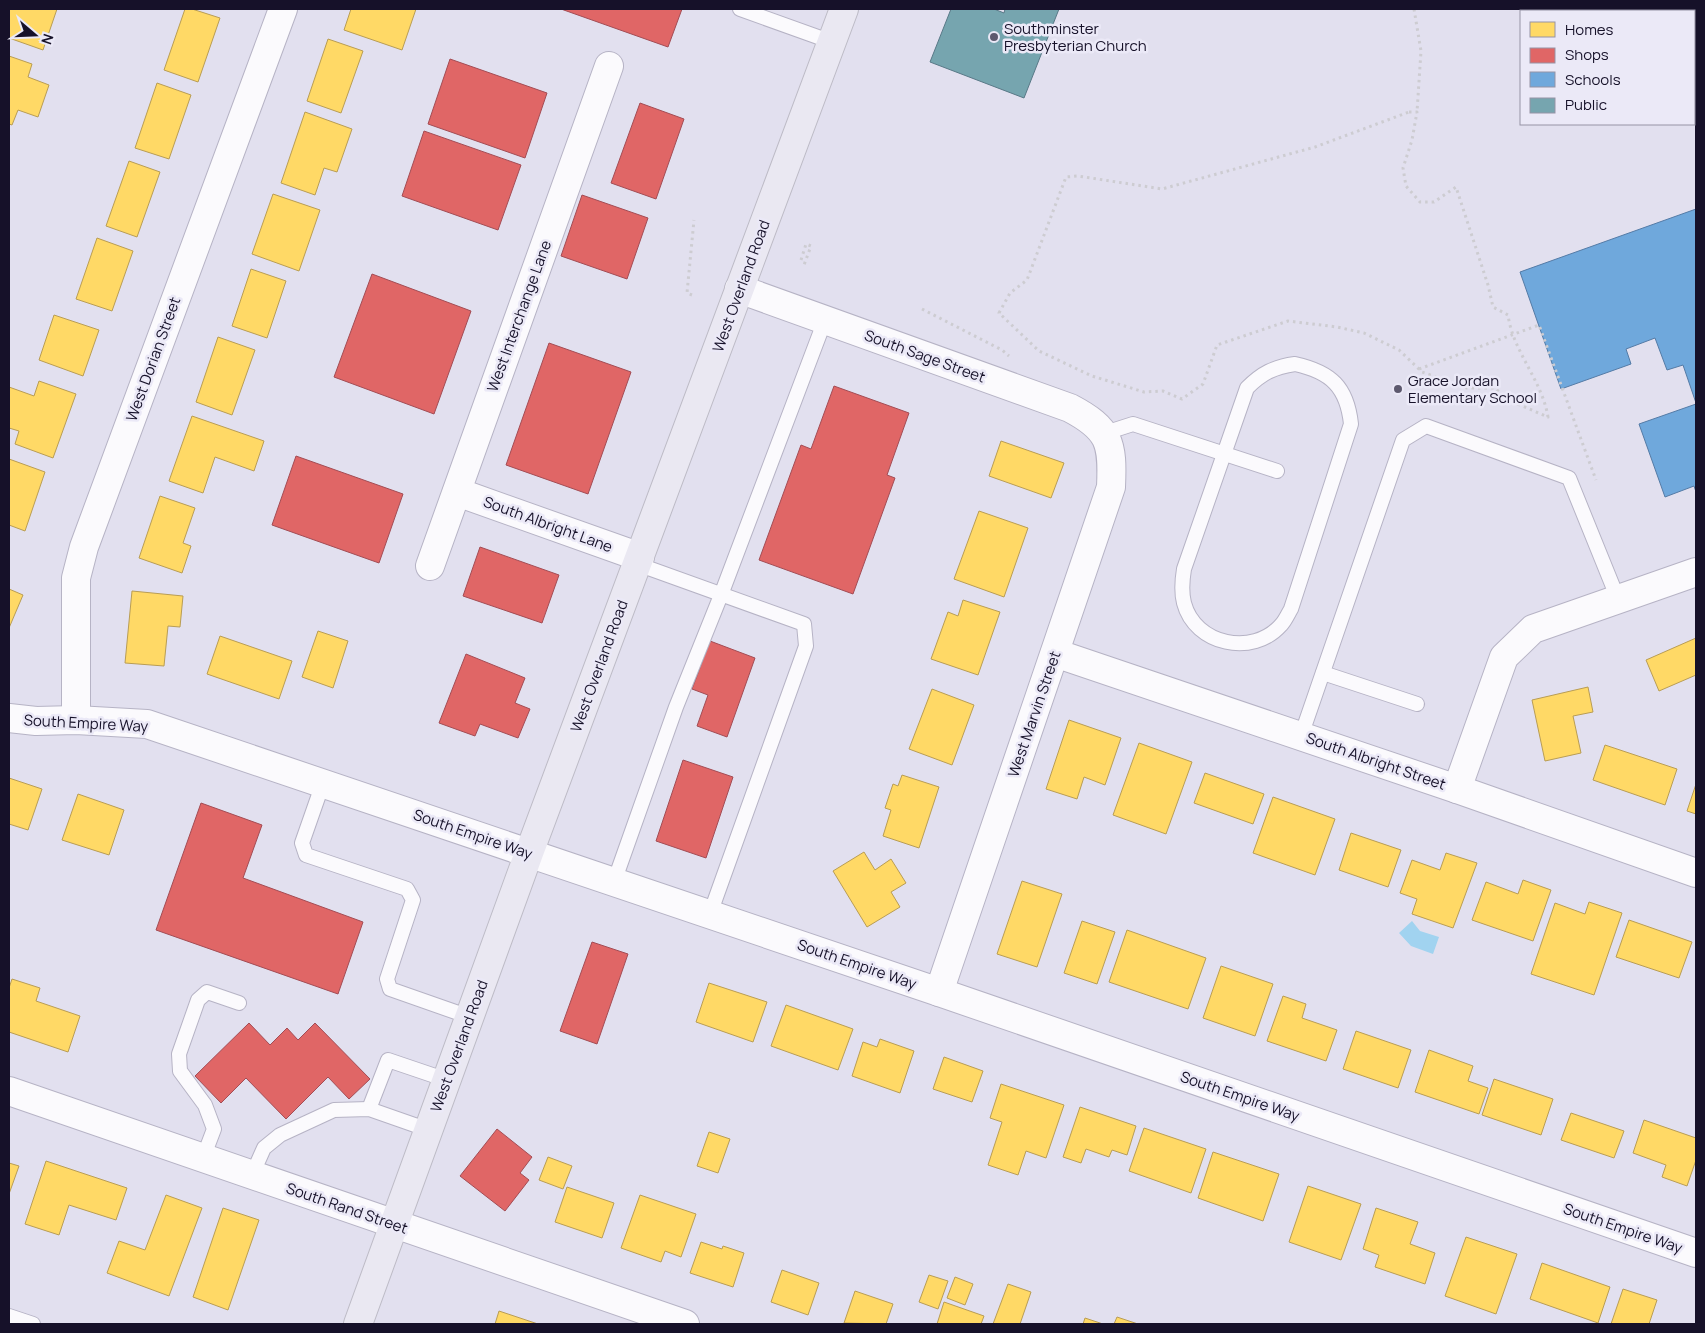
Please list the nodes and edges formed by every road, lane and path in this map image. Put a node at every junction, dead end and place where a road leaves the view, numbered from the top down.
1 (283, 9) edge
2 (740, 9) edge
3 (844, 9) edge
4 (1414, 9) edge
5 (832, 42) junction
6 (609, 66) dead end
7 (1417, 112) junction
8 (694, 220) dead end
9 (801, 260) dead end
10 (804, 265) dead end
11 (739, 289) junction
12 (692, 296) dead end
13 (922, 309) dead end
14 (825, 320) junction
15 (1512, 335) junction
16 (1012, 358) dead end
17 (1419, 369) junction
18 (1105, 433) junction
19 (1224, 453) junction
20 (1277, 471) dead end
21 (1596, 480) dead end
22 (457, 492) junction
23 (638, 560) junction
24 (430, 566) dead end
25 (1696, 572) edge
26 (722, 595) junction
27 (1618, 599) junction
28 (1055, 653) junction
29 (1323, 673) junction
30 (1417, 704) dead end
31 (9, 718) edge
32 (76, 720) junction
33 (1301, 736) junction
34 (323, 783) junction
35 (1457, 789) junction
36 (529, 853) junction
37 (1696, 873) edge
38 (614, 882) junction
39 (710, 914) junction
40 (939, 992) junction
41 (239, 1003) dead end
42 (470, 1016) junction
43 (447, 1080) junction
44 (9, 1091) edge
45 (369, 1109) junction
46 (429, 1130) junction
47 (202, 1158) junction
48 (252, 1175) junction
49 (395, 1224) junction
50 (1696, 1253) edge
51 (9, 1316) edge
52 (33, 1324) edge
53 (358, 1324) edge
54 (685, 1324) edge

1 - 32 street, West Dorian Street
2 - 5 lane
3 - 5 main road, West Overland Road
4 - 7 path
5 - 11 main road, West Overland Road
6 - 22 street, West Interchange Lane
7 - 15 path
7 - 17 path
8 - 12 path
9 - 10 path
11 - 14 street, South Sage Street
11 - 23 main road, West Overland Road
13 - 16 path
14 - 18 street, South Sage Street
14 - 26 lane
15 - 17 path
15 - 17 path
15 - 21 path
18 - 19 lane
18 - 28 street, West Marvin Street
19 - 19 lane
19 - 20 lane
22 - 23 street, South Albright Lane
22 - 24 street, West Interchange Lane
23 - 26 lane
23 - 36 main road, West Overland Road
25 - 27 street
26 - 38 lane
26 - 39 lane
27 - 29 lane
27 - 35 street
28 - 33 street, South Albright Street
28 - 40 street, West Marvin Street
29 - 30 lane
29 - 33 lane
31 - 32 street, South Empire Way
32 - 34 street, South Empire Way
33 - 35 street, South Albright Street
34 - 36 street, South Empire Way
34 - 42 lane
35 - 37 street, South Albright Street
36 - 38 street, South Empire Way
36 - 42 main road, West Overland Road
38 - 39 street, South Empire Way
39 - 40 street, South Empire Way
40 - 50 street, South Empire Way
41 - 47 lane
42 - 43 main road, West Overland Road
43 - 45 lane
43 - 46 main road, West Overland Road
44 - 47 street, South Rand Street
45 - 46 lane
45 - 48 lane
46 - 49 main road, West Overland Road
47 - 48 street, South Rand Street
48 - 49 street, South Rand Street
49 - 53 main road, West Overland Road
49 - 54 street, South Rand Street
51 - 52 lane

